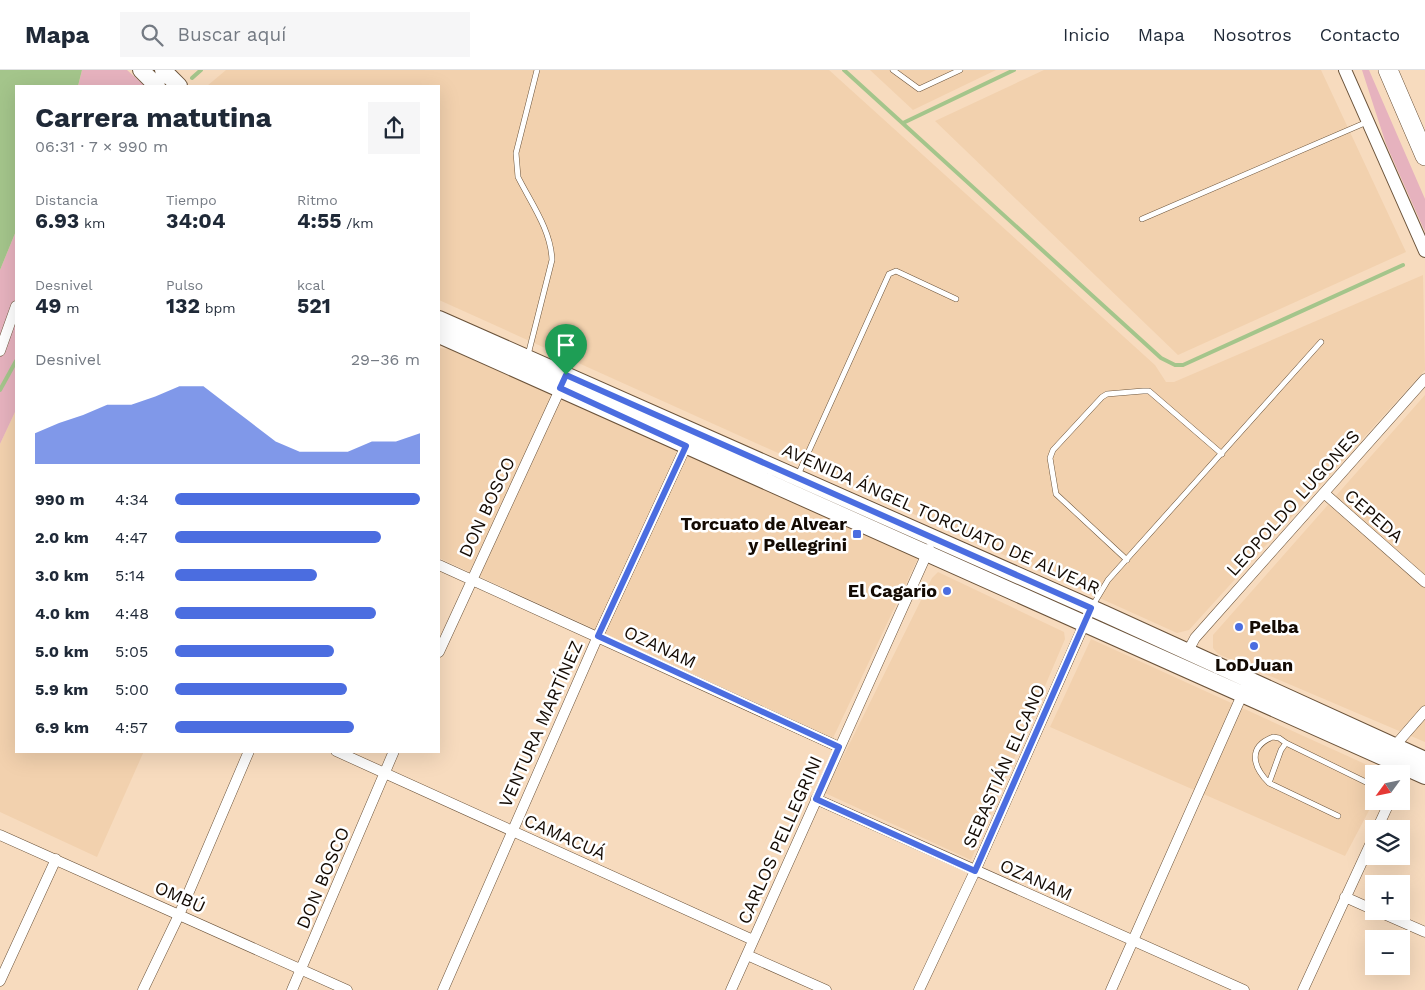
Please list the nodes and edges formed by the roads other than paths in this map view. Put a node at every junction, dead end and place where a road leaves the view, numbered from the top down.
1 (141, 70) edge
2 (163, 70) edge
3 (537, 70) edge
4 (893, 70) edge
5 (960, 70) edge
6 (1345, 70) edge
7 (1388, 70) edge
8 (155, 85) edge
9 (178, 85) edge
10 (1368, 122) junction
11 (1425, 156) edge
12 (1142, 219) dead end
13 (1425, 251) edge
14 (956, 299) dead end
15 (15, 309) edge
16 (440, 319) edge
17 (440, 335) edge
18 (1321, 342) dead end
19 (0, 351) edge
20 (527, 358) junction
21 (1425, 379) edge
22 (563, 382) junction
23 (686, 446) junction
24 (1222, 454) junction
25 (796, 478) junction
26 (1324, 493) junction
27 (934, 539) junction
28 (927, 554) junction
29 (1127, 560) junction
30 (440, 565) edge
31 (472, 580) junction
32 (1425, 582) edge
33 (1091, 608) junction
34 (1084, 623) junction
35 (598, 636) junction
36 (440, 650) edge
37 (1188, 651) junction
38 (1242, 695) junction
39 (1425, 711) edge
40 (1286, 743) junction
41 (839, 747) junction
42 (248, 753) edge
43 (340, 753) edge
44 (393, 753) edge
45 (1425, 760) edge
46 (1400, 762) edge
47 (384, 773) junction
48 (1425, 776) edge
49 (1269, 782) junction
50 (1365, 782) edge
51 (816, 799) junction
52 (1338, 816) dead end
53 (512, 830) junction
54 (0, 835) edge
55 (1365, 855) edge
56 (56, 859) junction
57 (975, 871) junction
58 (1345, 897) junction
59 (1365, 906) edge
60 (179, 915) junction
61 (1398, 920) edge
62 (1425, 932) edge
63 (753, 940) junction
64 (1134, 942) junction
65 (747, 955) junction
66 (302, 970) junction
67 (0, 981) edge
68 (144, 990) edge
69 (292, 990) edge
70 (347, 990) edge
71 (444, 990) edge
72 (731, 990) edge
73 (826, 990) edge
74 (919, 990) edge
75 (1112, 990) edge
76 (1244, 990) edge
77 (1303, 990) edge

1 - 8 main road
2 - 9 main road
3 - 20 lane
4 - 5 lane
6 - 10 street
7 - 11 highway
10 - 12 lane
10 - 13 street
14 - 25 lane
15 - 19 street
16 - 20 main road, AVENIDA ÁNGEL TORCUATO DE ALVEAR
17 - 22 main road, AVENIDA ÁNGEL TORCUATO DE ALVEAR
18 - 24 lane
20 - 22 main road, AVENIDA ÁNGEL TORCUATO DE ALVEAR
21 - 26 street, LEOPOLDO LUGONES
22 - 23 main road, AVENIDA ÁNGEL TORCUATO DE ALVEAR
22 - 25 main road, AVENIDA ÁNGEL TORCUATO DE ALVEAR
22 - 31 street, DON BOSCO
23 - 28 main road, AVENIDA ÁNGEL TORCUATO DE ALVEAR
23 - 35 street, VENTURA MARTÍNEZ
24 - 29 lane
24 - 29 lane
25 - 27 main road, AVENIDA ÁNGEL TORCUATO DE ALVEAR
26 - 32 street, CEPEDA
26 - 37 street, LEOPOLDO LUGONES
27 - 28 street, CARLOS PELLEGRINI
27 - 33 main road, AVENIDA ÁNGEL TORCUATO DE ALVEAR
28 - 34 main road, AVENIDA ÁNGEL TORCUATO DE ALVEAR
28 - 41 street, CARLOS PELLEGRINI
29 - 33 lane
30 - 31 street, OZANAM
31 - 35 street, OZANAM
31 - 36 street, DON BOSCO
33 - 34 street, SEBASTIÁN ELCANO
33 - 37 main road, AVENIDA ÁNGEL TORCUATO DE ALVEAR
34 - 38 main road, AVENIDA ÁNGEL TORCUATO DE ALVEAR
34 - 57 street, SEBASTIÁN ELCANO
35 - 41 street, OZANAM
35 - 53 street, VENTURA MARTÍNEZ
37 - 46 main road, AVENIDA ÁNGEL TORCUATO DE ALVEAR
38 - 46 main road, AVENIDA ÁNGEL TORCUATO DE ALVEAR
38 - 64 street
39 - 46 street
40 - 49 lane
40 - 49 lane
40 - 50 lane
41 - 51 street, CARLOS PELLEGRINI
42 - 60 street
43 - 47 street, CAMACUÁ
44 - 47 street, DON BOSCO
45 - 46 main road, AVENIDA ÁNGEL TORCUATO DE ALVEAR
46 - 48 main road, AVENIDA ÁNGEL TORCUATO DE ALVEAR
47 - 53 street, CAMACUÁ
47 - 66 street, DON BOSCO
49 - 52 lane
51 - 57 street, OZANAM
51 - 63 street, CARLOS PELLEGRINI
53 - 63 street, CAMACUÁ
53 - 71 street, VENTURA MARTÍNEZ
54 - 56 street, OMBÚ
55 - 58 street
56 - 60 street, OMBÚ
56 - 67 street
57 - 64 street, OZANAM
57 - 74 street, SEBASTIÁN ELCANO
58 - 59 street
58 - 77 street
60 - 66 street, OMBÚ
60 - 68 street
61 - 62 street
63 - 65 street, CARLOS PELLEGRINI
64 - 75 street
64 - 76 street, OZANAM
65 - 72 street, CARLOS PELLEGRINI
65 - 73 street
66 - 69 street, DON BOSCO
66 - 70 street, OMBÚ

